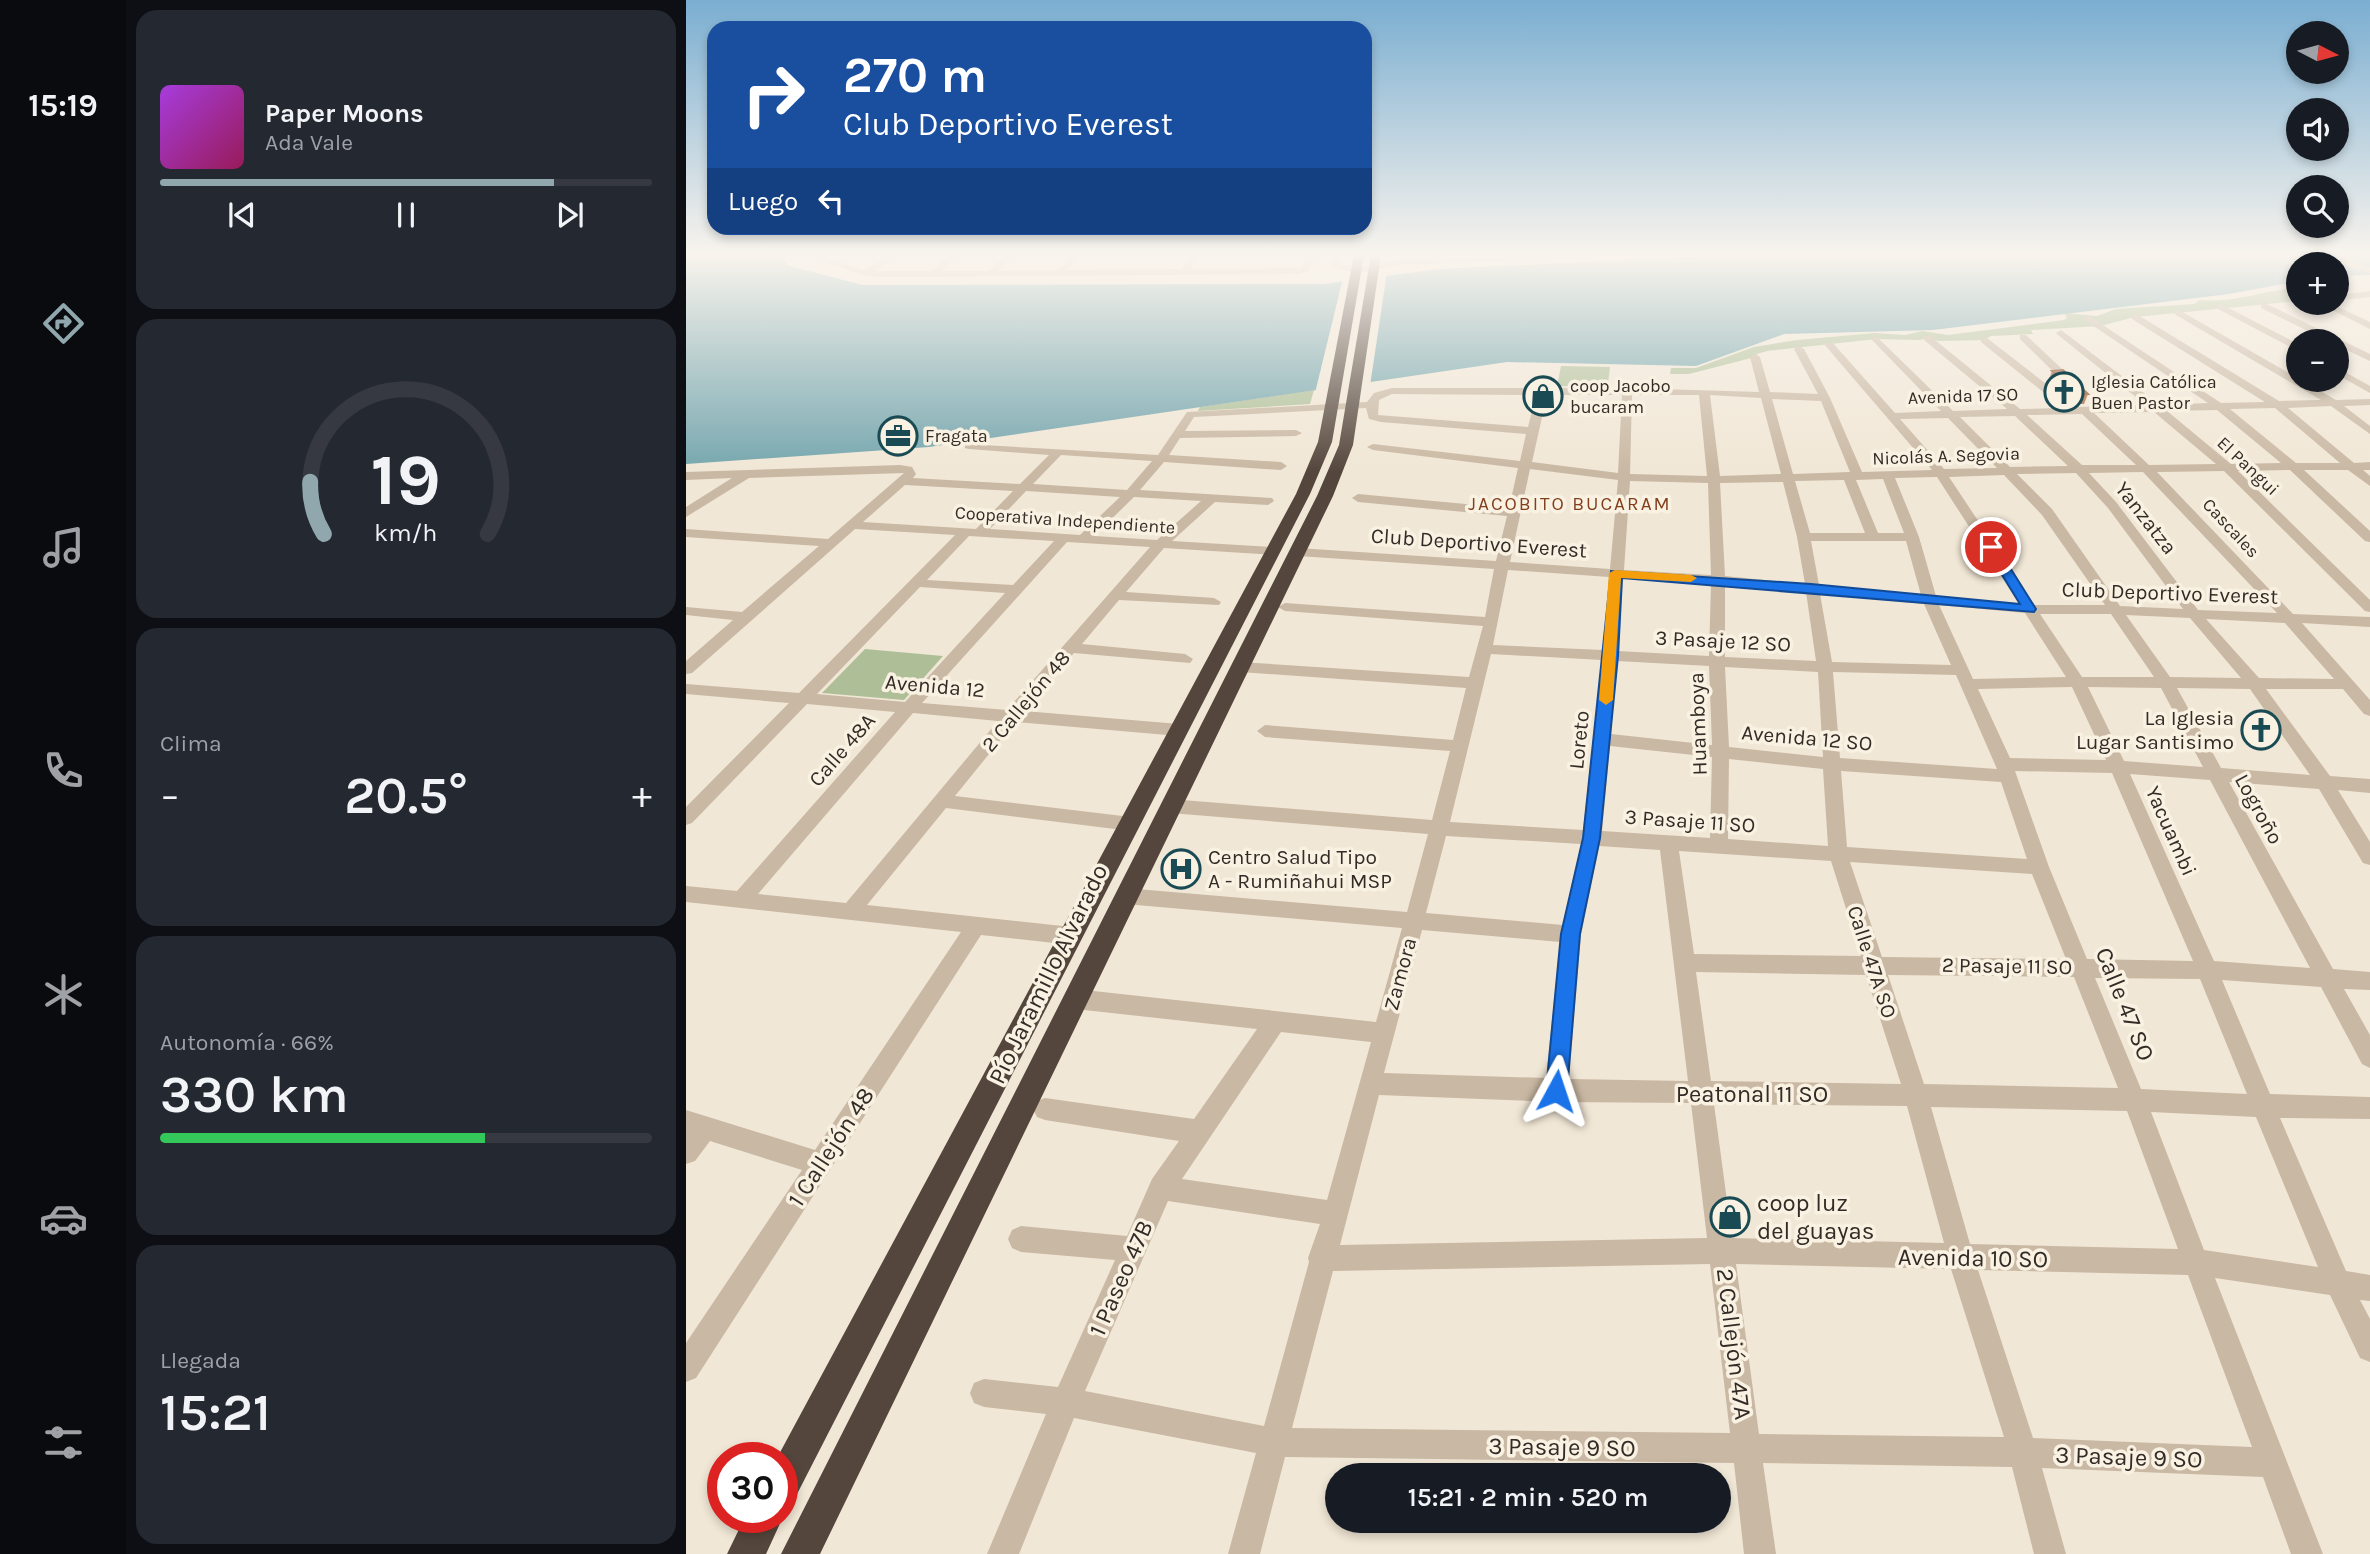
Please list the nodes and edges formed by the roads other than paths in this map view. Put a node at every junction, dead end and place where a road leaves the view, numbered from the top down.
1 (1358, 328) edge
2 (1367, 328) edge
3 (2103, 328) edge
4 (2152, 328) edge
5 (2204, 328) edge
6 (2260, 328) edge
7 (2309, 328) edge
8 (2061, 333) dead end
9 (2022, 337) dead end
10 (1927, 338) dead end
11 (1876, 339) dead end
12 (1984, 340) dead end
13 (2286, 342) edge
14 (1829, 344) dead end
15 (2351, 348) joint
16 (1799, 349) dead end
17 (2369, 357) edge
18 (1755, 358) dead end
19 (2349, 378) edge
20 (2370, 390) edge
21 (1542, 391) junction
22 (1627, 391) junction
23 (1704, 392) junction
24 (2080, 392) edge
25 (1764, 396) junction
26 (1825, 398) junction
27 (2370, 402) edge
28 (2335, 404) junction
29 (2279, 406) junction
30 (2220, 407) junction
31 (2087, 408) junction
32 (2158, 409) junction
33 (2017, 412) junction
34 (1356, 414) junction
35 (1952, 414) junction
36 (1893, 416) junction
37 (1534, 431) junction
38 (2370, 431) edge
39 (1296, 433) dead end
40 (1176, 435) junction
41 (969, 446) dead end
42 (1373, 447) dead end
43 (1058, 452) junction
44 (1162, 457) junction
45 (1281, 466) dead end
46 (1525, 466) junction
47 (2292, 466) junction
48 (2351, 466) junction
49 (2370, 466) edge
50 (2227, 467) junction
51 (2148, 468) junction
52 (2078, 469) junction
53 (2009, 471) junction
54 (1941, 473) junction
55 (745, 475) junction
56 (686, 476) edge
57 (1624, 477) junction
58 (1853, 477) junction
59 (1888, 477) junction
60 (1790, 479) junction
61 (1714, 480) junction
62 (904, 481) junction
63 (2370, 482) edge
64 (1023, 488) junction
65 (1130, 494) junction
66 (1212, 498) junction
67 (1358, 498) dead end
68 (1268, 501) dead end
69 (686, 513) edge
70 (1516, 513) junction
71 (854, 524) junction
72 (973, 532) junction
73 (686, 533) edge
74 (1804, 537) junction
75 (1873, 537) junction
76 (1912, 537) junction
77 (1064, 538) junction
78 (2370, 538) edge
79 (1083, 539) junction
80 (832, 543) junction
81 (1160, 544) junction
82 (1286, 552) junction
83 (1502, 566) junction
84 (1615, 573) junction
85 (1718, 580) junction
86 (916, 583) junction
87 (1811, 587) junction
88 (1018, 590) junction
89 (1118, 596) junction
90 (1929, 598) junction
91 (1214, 602) dead end
92 (1285, 607) dead end
93 (2370, 608) edge
94 (2030, 609) junction
95 (2113, 610) junction
96 (686, 611) edge
97 (2195, 615) junction
98 (747, 617) junction
99 (2290, 618) junction
100 (1491, 622) junction
101 (2370, 622) edge
102 (1070, 648) junction
103 (1484, 649) junction
104 (1611, 656) junction
105 (1185, 659) dead end
106 (1717, 661) junction
107 (1240, 667) junction
108 (1825, 667) junction
109 (686, 669) edge
110 (1964, 677) junction
111 (2077, 682) junction
112 (1476, 683) junction
113 (2166, 683) junction
114 (2254, 683) junction
115 (2348, 684) junction
116 (686, 689) edge
117 (804, 697) junction
118 (909, 707) junction
119 (2370, 710) edge
120 (1012, 716) junction
121 (1179, 730) junction
122 (1265, 731) dead end
123 (1602, 738) junction
124 (1459, 746) junction
125 (1721, 752) junction
126 (1832, 764) junction
127 (2118, 767) junction
128 (2006, 770) junction
129 (2217, 776) junction
130 (2325, 783) junction
131 (2370, 786) edge
132 (943, 801) junction
133 (1170, 806) junction
134 (686, 818) edge
135 (1131, 824) junction
136 (1439, 828) junction
137 (1592, 838) junction
138 (1670, 843) junction
139 (1719, 846) junction
140 (1838, 854) junction
141 (2370, 858) edge
142 (2039, 867) junction
143 (686, 894) edge
144 (1125, 896) junction
145 (741, 900) junction
146 (850, 912) junction
147 (1414, 920) junction
148 (976, 926) junction
149 (1571, 934) junction
150 (1073, 936) junction
151 (1686, 963) junction
152 (1872, 964) junction
153 (2082, 967) junction
154 (2207, 970) junction
155 (2328, 977) junction
156 (2370, 981) edge
157 (1075, 999) junction
158 (1275, 1022) junction
159 (1385, 1033) junction
160 (2370, 1057) edge
161 (1370, 1084) junction
162 (1556, 1091) junction
163 (1701, 1094) junction
164 (1916, 1095) junction
165 (2134, 1099) junction
166 (2263, 1107) junction
167 (2370, 1108) edge
168 (1045, 1109) dead end
169 (695, 1125) edge
170 (1200, 1132) junction
171 (686, 1152) edge
172 (820, 1164) junction
173 (1161, 1188) junction
174 (1334, 1214) junction
175 (1021, 1239) dead end
176 (1132, 1249) junction
177 (1723, 1251) junction
178 (1321, 1258) junction
179 (1961, 1259) junction
180 (2195, 1262) junction
181 (2337, 1282) junction
182 (2370, 1288) edge
183 (2370, 1348) edge
184 (686, 1368) edge
185 (984, 1393) dead end
186 (1066, 1402) junction
187 (1273, 1441) junction
188 (1748, 1450) junction
189 (2023, 1452) junction
190 (798, 1455) edge
191 (2272, 1463) junction
192 (757, 1533) edge
193 (746, 1554) edge
194 (800, 1554) edge
195 (1003, 1554) edge
196 (1244, 1554) edge
197 (1760, 1554) edge
198 (2050, 1554) edge
199 (2307, 1554) edge

1 - 34 highway
2 - 34 highway
3 - 30 street
4 - 29 street
5 - 28 street
6 - 13 street
7 - 15 street
8 - 32 street, El Pangui
9 - 24 street
10 - 33 street, Yanzatza
11 - 35 street, Logroño
12 - 31 street, Cascales
14 - 36 street, Yacuambi
15 - 17 street
16 - 26 street
18 - 25 street, Calle 47A SO
19 - 20 street
21 - 22 street
21 - 34 street
21 - 37 street, Zamora
22 - 23 street
22 - 57 street, Loreto
23 - 25 street
23 - 61 street, Huamboya
25 - 26 street
25 - 60 street, Calle 47A SO
26 - 58 street
27 - 28 street, Avenida 17 SO
28 - 29 street, Avenida 17 SO
28 - 38 street
29 - 30 street, Avenida 17 SO
29 - 48 street
30 - 32 street, Avenida 17 SO
30 - 47 street
31 - 32 street, Avenida 17 SO
31 - 33 street, Avenida 17 SO
31 - 51 street, Cascales
32 - 50 street, El Pangui
33 - 35 street, Avenida 17 SO
33 - 52 street, Yanzatza
34 - 37 street
34 - 40 street
34 - 82 highway, Pío Jaramillo Alvarado
35 - 36 street, Avenida 17 SO
35 - 53 street, Logroño
36 - 54 street, Yacuambi
37 - 46 street, Zamora
39 - 40 street
40 - 44 street
41 - 43 street
42 - 46 street, Nicolás A. Segovia
43 - 44 street
43 - 64 street
44 - 45 street
44 - 65 street
46 - 57 street, Nicolás A. Segovia
46 - 70 street, Zamora
47 - 48 street, Nicolás A. Segovia
47 - 50 street, Nicolás A. Segovia
47 - 78 street
48 - 49 street, Nicolás A. Segovia
48 - 63 street
50 - 51 street, Nicolás A. Segovia
50 - 93 street, El Pangui
51 - 52 street, Nicolás A. Segovia
51 - 99 street, Cascales
52 - 53 street, Nicolás A. Segovia
52 - 97 street, Yanzatza
53 - 54 street, Nicolás A. Segovia
53 - 95 street, Logroño
54 - 59 street, Nicolás A. Segovia
54 - 94 street, Yacuambi
55 - 56 street
55 - 62 street
55 - 69 street
57 - 61 street, Nicolás A. Segovia
57 - 84 street, Loreto
58 - 59 street, Nicolás A. Segovia
58 - 60 street, Nicolás A. Segovia
58 - 75 street
59 - 76 street, Calle 47 SO
60 - 61 street, Nicolás A. Segovia
60 - 74 street, Calle 47A SO
61 - 85 street, Huamboya
62 - 64 street
62 - 71 street
64 - 65 street
64 - 72 street
65 - 66 street
65 - 79 street
66 - 68 street
66 - 81 street, 2 Callejón 48
67 - 70 street
70 - 83 street, Zamora
71 - 72 street, Cooperativa Independiente
71 - 80 street
72 - 77 street, Cooperativa Independiente
72 - 86 street
73 - 80 street
74 - 75 street
74 - 87 street, Calle 47A SO
75 - 76 street
76 - 90 street, Calle 47 SO
77 - 79 street, Cooperativa Independiente
77 - 88 street, Calle 48A
79 - 81 street, Cooperativa Independiente
80 - 98 street
81 - 82 street, Cooperativa Independiente
81 - 89 street, 2 Callejón 48
82 - 83 street, Club Deportivo Everest
82 - 107 highway, Pío Jaramillo Alvarado
82 - 121 highway, Pío Jaramillo Alvarado
83 - 84 street, Club Deportivo Everest
83 - 100 street, Zamora
84 - 85 street, Club Deportivo Everest
84 - 104 street, Loreto
85 - 87 street, Club Deportivo Everest
85 - 106 street, Huamboya
86 - 88 street
86 - 117 street
87 - 90 street, Club Deportivo Everest
87 - 108 street, Calle 47A SO
88 - 118 street, Calle 48A
89 - 91 street
89 - 102 street, 2 Callejón 48
90 - 94 street, Club Deportivo Everest
90 - 110 street, Calle 47 SO
92 - 100 street
94 - 95 street, Club Deportivo Everest
94 - 111 street, Yacuambi
95 - 97 street, Club Deportivo Everest
95 - 113 street, Logroño
96 - 98 street
97 - 99 street, Club Deportivo Everest
97 - 114 street, Yanzatza
98 - 109 street
99 - 101 street, Club Deportivo Everest
99 - 115 street, Cascales
100 - 103 street, Zamora
102 - 105 street
102 - 120 street, 2 Callejón 48
103 - 104 street, 3 Pasaje 12 SO
103 - 112 street, Zamora
104 - 106 street, 3 Pasaje 12 SO
104 - 123 street, Loreto
106 - 108 street, 3 Pasaje 12 SO
106 - 125 street, Huamboya
107 - 112 street
107 - 133 highway, Pío Jaramillo Alvarado
108 - 110 street, 3 Pasaje 12 SO
108 - 126 street, Calle 47A SO
110 - 111 street, 3 Pasaje 12 SO
110 - 128 street, Calle 47 SO
111 - 113 street, 3 Pasaje 12 SO
111 - 127 street, Yacuambi
112 - 124 street, Zamora
113 - 114 street, 3 Pasaje 12 SO
113 - 129 street, Logroño
114 - 115 street, 3 Pasaje 12 SO
114 - 130 street, Yanzatza
115 - 119 street, Cascales
116 - 117 street, Avenida 12
117 - 118 street, Avenida 12
117 - 134 street
118 - 120 street, Avenida 12
118 - 145 street, Calle 48A
120 - 121 street, Avenida 12
120 - 132 street, 2 Callejón 48
121 - 135 highway, Pío Jaramillo Alvarado
122 - 124 street
123 - 125 street, Avenida 12 SO
123 - 137 street, Loreto
124 - 136 street, Zamora
125 - 126 street, Avenida 12 SO
125 - 139 street, Huamboya
126 - 128 street, Avenida 12 SO
126 - 140 street, Calle 47A SO
127 - 128 street
127 - 129 street
127 - 154 street, Yacuambi
128 - 142 street, Calle 47 SO
129 - 130 street
129 - 155 street, Logroño
130 - 131 street
130 - 141 street, Yanzatza
132 - 135 street
132 - 146 street, 2 Callejón 48
133 - 136 street, 3 Pasaje 11 SO
133 - 144 highway, Pío Jaramillo Alvarado
135 - 150 highway, Pío Jaramillo Alvarado
136 - 137 street, 3 Pasaje 11 SO
136 - 147 street, Zamora
137 - 138 street, 3 Pasaje 11 SO
137 - 149 street, Loreto
138 - 139 street, 3 Pasaje 11 SO
138 - 151 street, 2 Callejón 47A
139 - 140 street, 3 Pasaje 11 SO
140 - 142 street, 3 Pasaje 11 SO
140 - 152 street, Calle 47A SO
142 - 153 street, Calle 47 SO
143 - 145 street
144 - 147 street
144 - 157 highway, Pío Jaramillo Alvarado
145 - 146 street
146 - 148 street
147 - 149 street
147 - 159 street, Zamora
148 - 150 street
148 - 172 street, 1 Callejón 48
149 - 162 street, Loreto
150 - 190 highway, Pío Jaramillo Alvarado
151 - 152 street, 2 Pasaje 11 SO
151 - 163 street, 2 Callejón 47A
152 - 153 street, 2 Pasaje 11 SO
152 - 164 street, Calle 47A SO
153 - 154 street, 2 Pasaje 11 SO
153 - 165 street, Calle 47 SO
154 - 155 street, 2 Pasaje 11 SO
154 - 166 street, Yacuambi
155 - 156 street, 2 Pasaje 11 SO
155 - 160 street, Logroño
157 - 158 street
157 - 194 highway, Pío Jaramillo Alvarado
158 - 159 street
158 - 170 street, 1 Paseo 47B
159 - 161 street, Zamora
161 - 162 street, Peatonal 11 SO
161 - 174 street, Zamora
162 - 163 street, Peatonal 11 SO
163 - 164 street, Peatonal 11 SO
163 - 177 street, 2 Callejón 47A
164 - 165 street, Peatonal 11 SO
164 - 179 street, Calle 47A SO
165 - 166 street, Peatonal 11 SO
165 - 180 street, Calle 47 SO
166 - 167 street, Peatonal 11 SO
166 - 181 street, Yacuambi
168 - 170 street
169 - 171 street
169 - 172 street
170 - 173 street, 1 Paseo 47B
172 - 184 street, 1 Callejón 48
173 - 174 street
173 - 176 street, 1 Paseo 47B
174 - 178 street, Zamora
175 - 176 street
176 - 186 street, 1 Paseo 47B
177 - 178 street, Avenida 10 SO
177 - 179 street, Avenida 10 SO
177 - 188 street, 2 Callejón 47A
178 - 187 street, Zamora
179 - 180 street, Avenida 10 SO
179 - 189 street, Calle 47A SO
180 - 181 street, Avenida 10 SO
180 - 191 street, Calle 47 SO
181 - 182 street, Avenida 10 SO
181 - 183 street, Yacuambi
185 - 186 street, 3 Pasaje 9 SO
186 - 187 street, 3 Pasaje 9 SO
186 - 195 street, 1 Paseo 47B
187 - 188 street, 3 Pasaje 9 SO
187 - 196 street, Zamora
188 - 189 street, 3 Pasaje 9 SO
188 - 197 street, 2 Callejón 47A
189 - 191 street, 3 Pasaje 9 SO
189 - 198 street, Calle 47A SO
191 - 199 street, Calle 47 SO
192 - 193 highway

